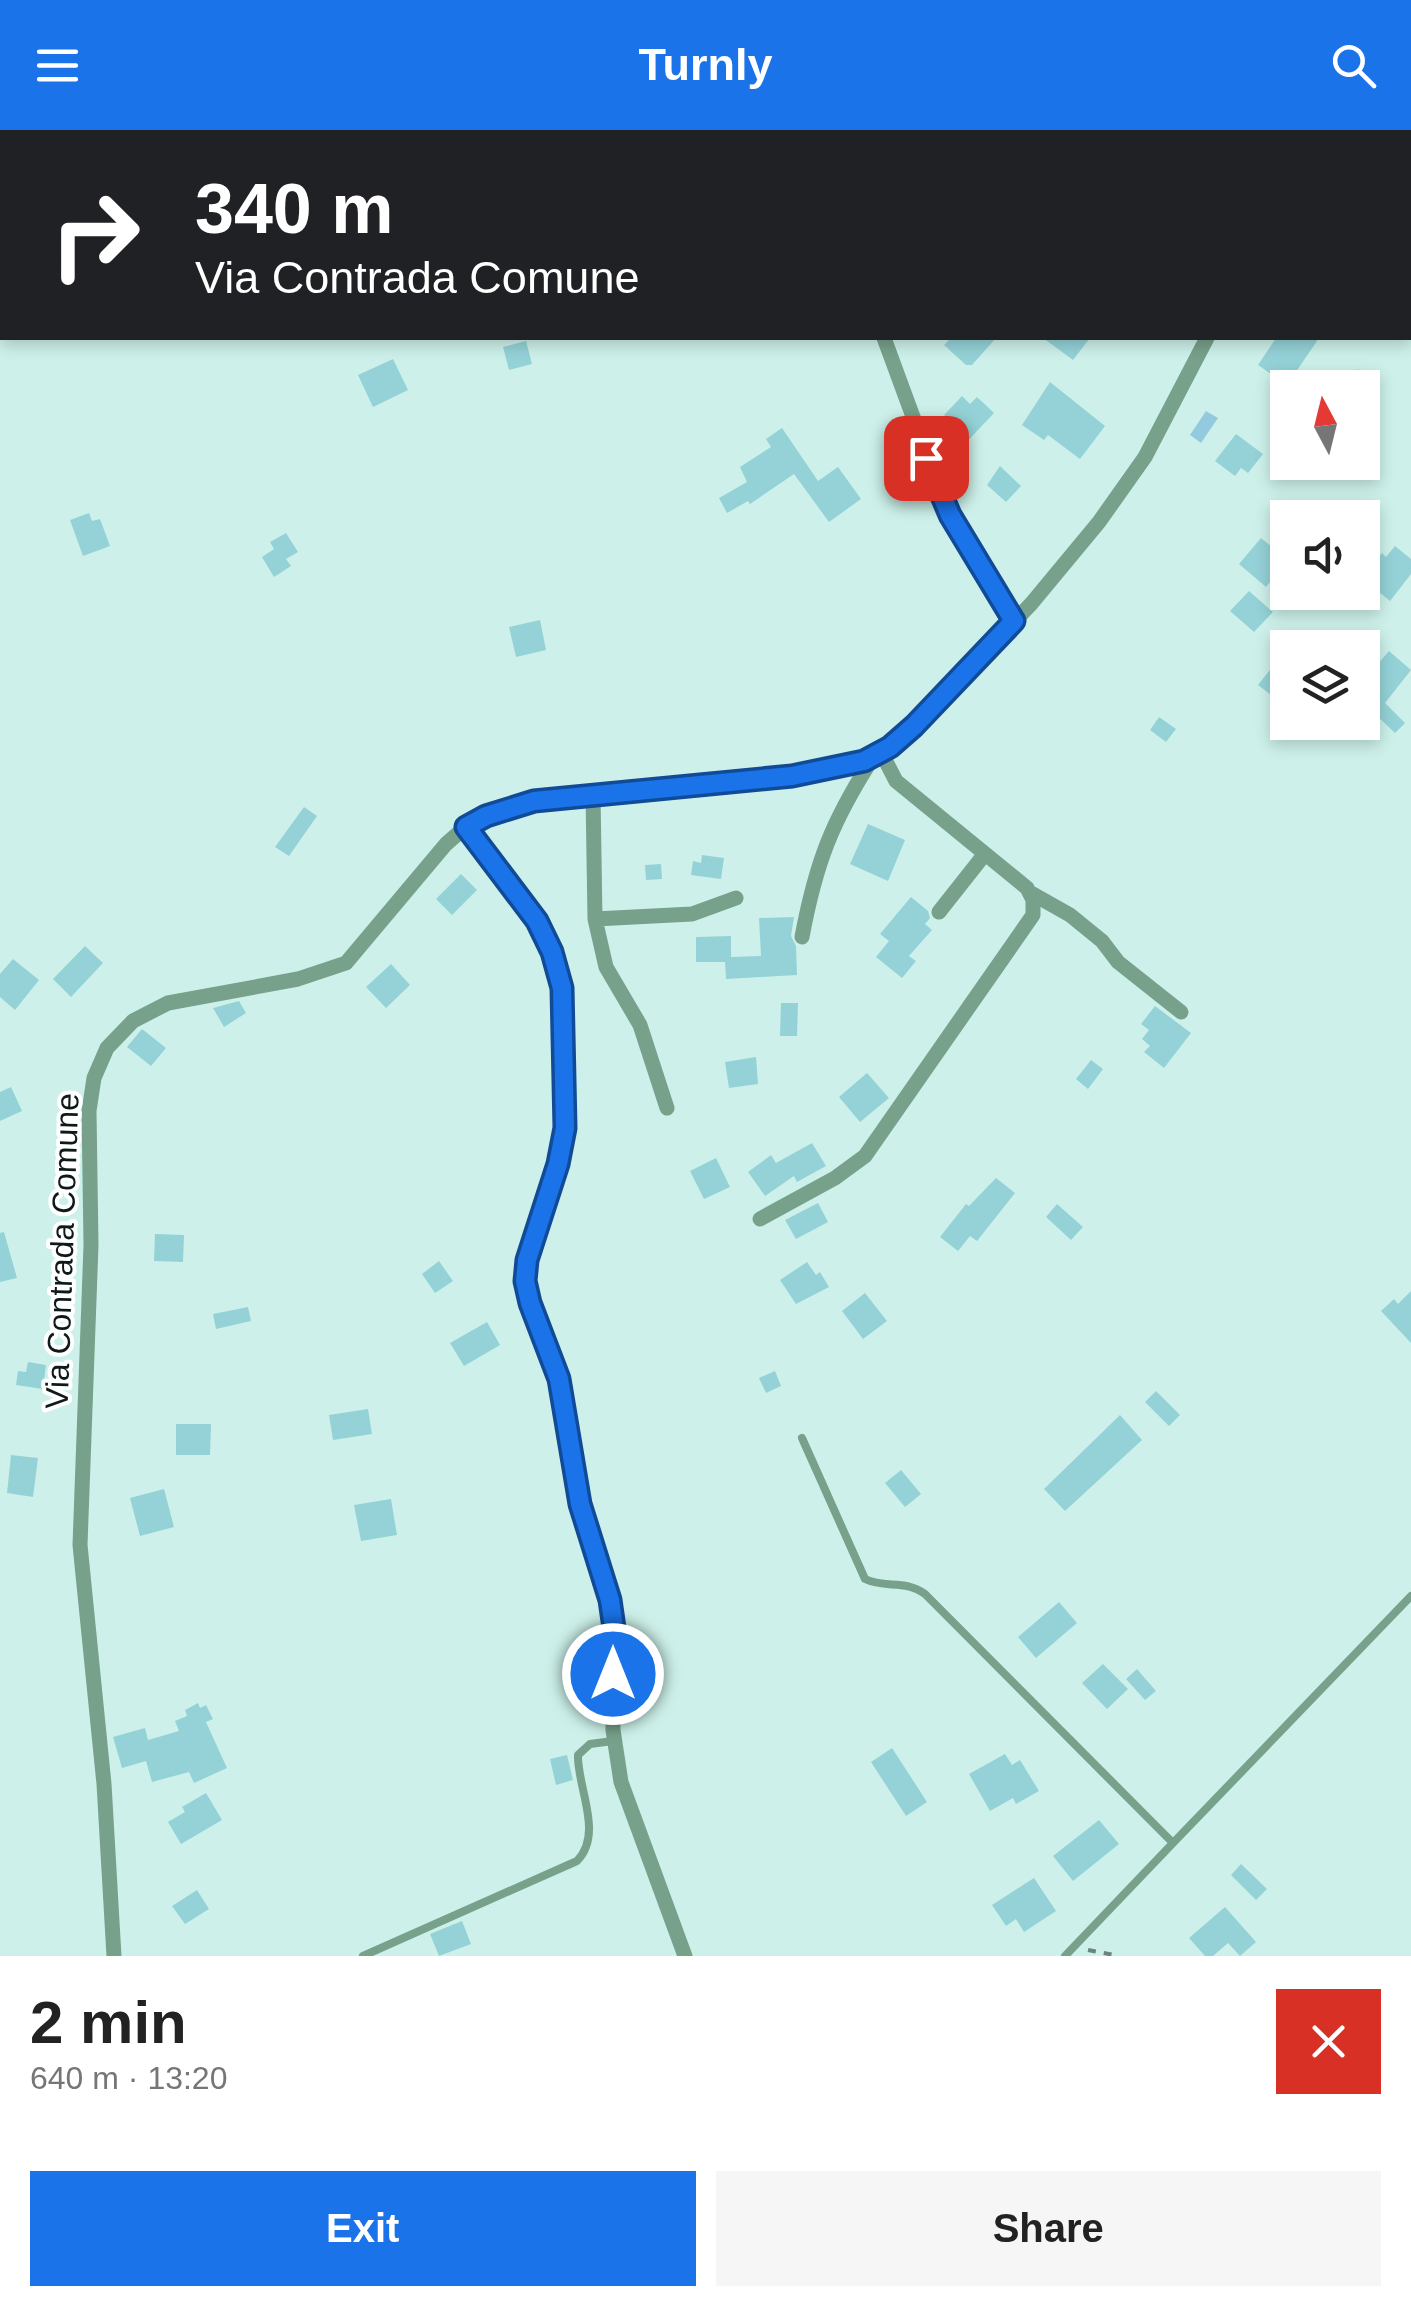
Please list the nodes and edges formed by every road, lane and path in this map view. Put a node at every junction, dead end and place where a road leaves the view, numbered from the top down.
1 (885, 340) edge
2 (1206, 340) edge
3 (1014, 621) junction
4 (878, 754) junction
5 (593, 795) junction
6 (466, 827) junction
7 (984, 855) junction
8 (1030, 893) junction
9 (736, 898) dead end
10 (939, 912) dead end
11 (595, 919) junction
12 (802, 937) dead end
13 (1181, 1012) dead end
14 (666, 1108) dead end
15 (760, 1219) dead end
16 (802, 1438) dead end
17 (1411, 1596) edge
18 (614, 1741) junction
19 (1173, 1843) junction
20 (1074, 1948) junction
21 (114, 1956) edge
22 (362, 1956) edge
23 (685, 1956) edge
24 (1065, 1956) edge
25 (1119, 1956) edge

1 - 3 street
2 - 3 street, Via Contrada Comune
3 - 4 street, Via Contrada Comune
4 - 5 street, Via Contrada Comune
4 - 7 street
4 - 12 street
5 - 6 street, Via Contrada Comune
5 - 11 street
6 - 18 street
6 - 21 street, Via Contrada Comune
7 - 8 street
7 - 10 street
8 - 13 street
8 - 15 street
9 - 11 street
11 - 14 street
16 - 19 lane
17 - 19 lane
18 - 22 lane
18 - 23 street
19 - 20 lane
20 - 24 lane
20 - 25 path

